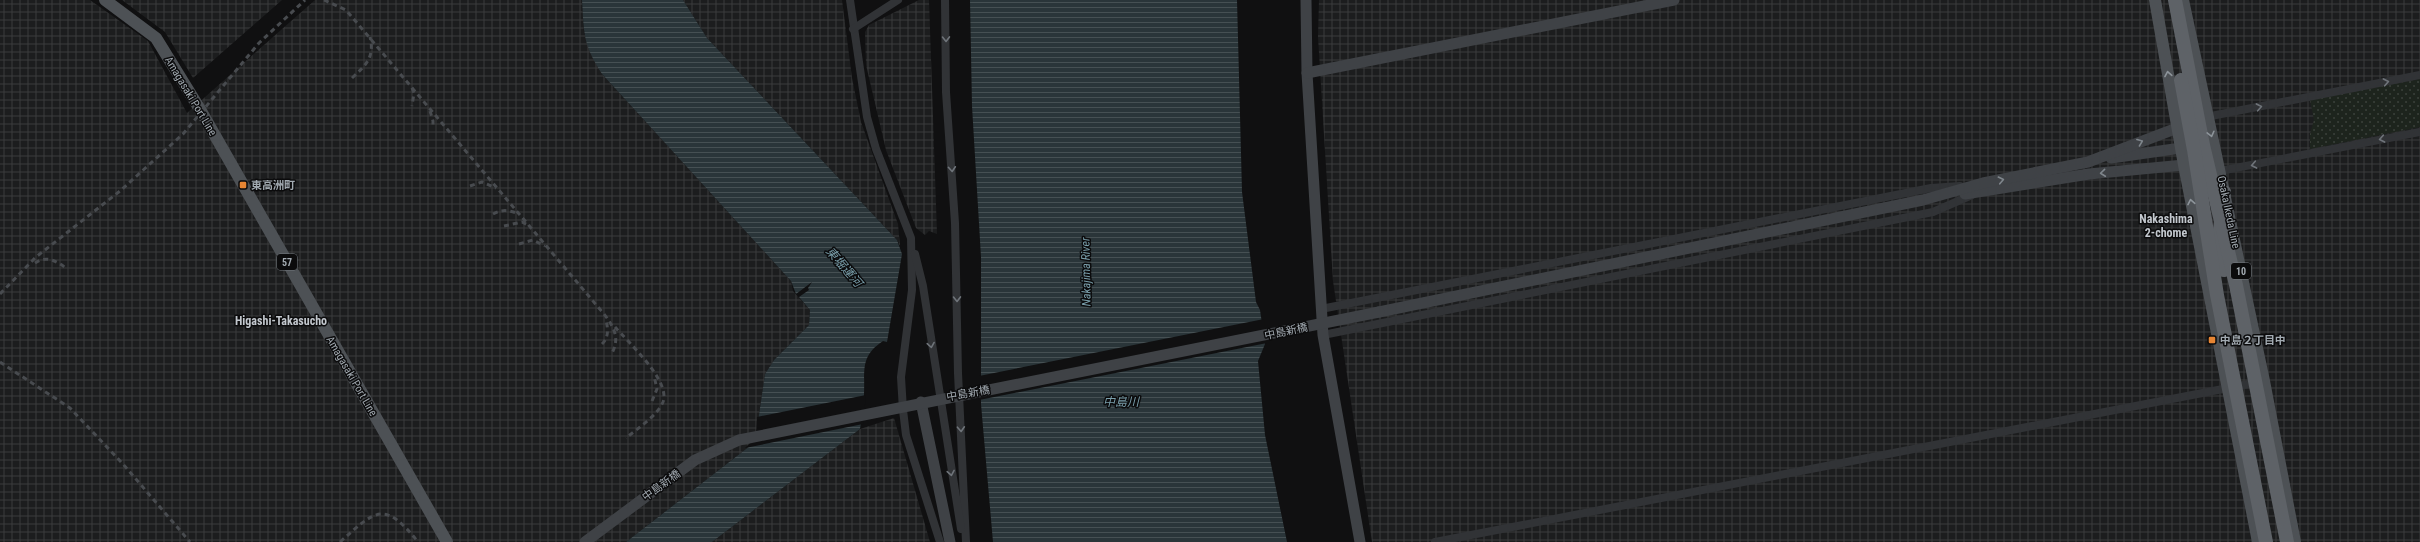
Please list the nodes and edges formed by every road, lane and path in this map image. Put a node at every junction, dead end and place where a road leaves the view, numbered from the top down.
1 (105, 0) edge
2 (850, 0) edge
3 (898, 0) edge
4 (945, 0) edge
5 (1306, 0) edge
6 (1674, 0) edge
7 (2155, 0) edge
8 (2165, 0) edge
9 (2175, 0) edge
10 (2183, 0) edge
11 (854, 29) junction
12 (1307, 73) junction
13 (2420, 75) edge
14 (2206, 117) junction
15 (2177, 128) junction
16 (2420, 132) edge
17 (2180, 147) junction
18 (2088, 162) junction
19 (2184, 165) junction
20 (2220, 171) junction
21 (1977, 189) junction
22 (2224, 192) junction
23 (911, 238) junction
24 (1321, 309) junction
25 (1323, 335) junction
26 (2264, 382) junction
27 (2228, 389) junction
28 (921, 402) junction
29 (447, 542) edge
30 (585, 542) edge
31 (940, 542) edge
32 (950, 542) edge
33 (965, 542) edge
34 (1360, 542) edge
35 (1435, 542) edge
36 (2258, 542) edge
37 (2266, 542) edge
38 (2278, 542) edge
39 (2287, 542) edge
40 (2295, 542) edge

1 - 29 main road, Amagasaki Port Line / 57
2 - 11 street
3 - 11 street
4 -> 33 street
5 - 12 street
6 - 12 street
15 -> 7 main road
8 - 37 highway, bridge
9 - 39 highway, bridge
10 - 14 main road, Osaka Ikeda Line / 10
11 - 23 street
12 - 24 street
14 -> 13 street
14 - 15 street
14 -> 20 main road, Osaka Ikeda Line / 10
15 - 17 main road
18 -> 15 street
16 -> 20 street
17 - 18 street
17 - 19 main road
17 - 20 street
21 -> 18 street
19 - 20 street
19 -> 21 street
27 -> 19 main road
20 - 22 main road, Osaka Ikeda Line / 10
21 - 24 street
21 - 25 street
21 - 28 street, 中島新橋, bridge
22 - 26 main road, Osaka Ikeda Line / 10
22 - 38 highway
23 - 31 street
23 -> 33 street
24 - 25 street
25 - 34 street
26 - 27 street
26 - 40 main road, Osaka Ikeda Line / 10
27 - 35 street
27 - 36 main road
28 - 30 street, 中島新橋, bridge
28 - 32 street

